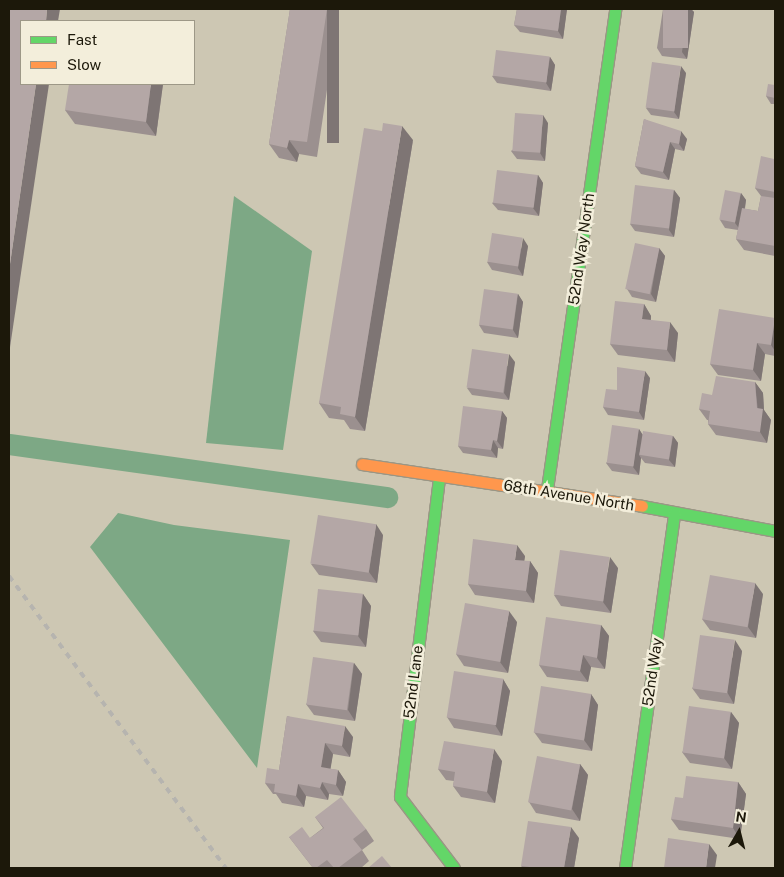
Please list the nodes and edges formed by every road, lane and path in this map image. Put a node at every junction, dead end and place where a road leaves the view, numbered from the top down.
1 (615, 9) edge
2 (362, 464) dead end
3 (439, 478) junction
4 (547, 489) junction
5 (674, 513) junction
6 (775, 531) edge
7 (454, 868) edge
8 (625, 868) edge

1 - 4 street, 52nd Way North
2 - 3 street, 68th Avenue North
3 - 4 street, 68th Avenue North
3 - 7 street, 52nd Lane
4 - 5 street, 68th Avenue North
5 - 6 street, 68th Avenue North
5 - 8 street, 52nd Way

